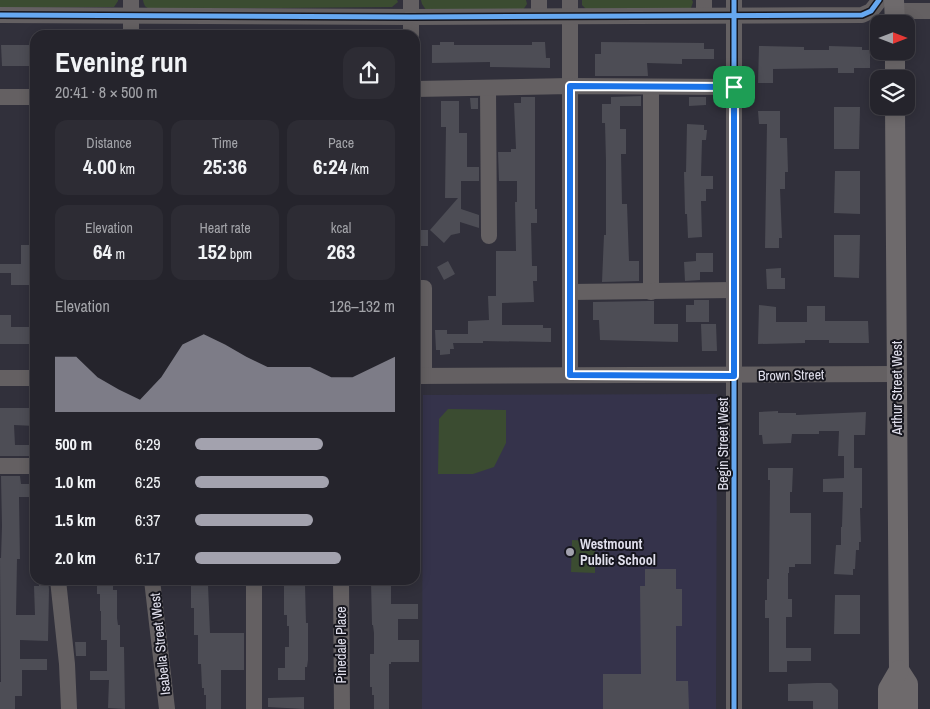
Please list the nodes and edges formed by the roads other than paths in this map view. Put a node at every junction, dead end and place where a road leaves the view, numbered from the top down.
1 (411, 0) edge
2 (889, 6) edge
3 (131, 7) edge
4 (539, 8) edge
5 (570, 8) edge
6 (704, 8) edge
7 (734, 8) edge
8 (930, 11) edge
9 (0, 15) edge
10 (411, 17) junction
11 (131, 30) edge
12 (411, 30) edge
13 (570, 86) junction
14 (734, 87) junction
15 (488, 88) junction
16 (651, 88) junction
17 (420, 89) edge
18 (0, 97) edge
19 (30, 97) edge
20 (895, 115) edge
21 (489, 236) dead end
22 (420, 288) edge
23 (734, 290) junction
24 (570, 292) junction
25 (651, 292) junction
26 (420, 358) edge
27 (897, 374) junction
28 (570, 375) junction
29 (420, 376) edge
30 (734, 376) junction
31 (0, 378) edge
32 (30, 378) edge
33 (0, 466) edge
34 (30, 466) edge
35 (59, 585) edge
36 (153, 585) edge
37 (254, 585) edge
38 (341, 585) edge
39 (899, 670) junction
40 (69, 709) edge
41 (167, 709) edge
42 (254, 709) edge
43 (342, 709) edge
44 (734, 709) edge
45 (888, 709) edge
46 (908, 709) edge

1 - 10 street
2 - 7 street
2 - 8 street
3 - 9 street
3 - 10 street
3 - 11 street
4 - 5 street
4 - 10 street
5 - 6 street
5 - 13 street
6 - 7 street
7 - 14 street, Begin Street West
10 - 12 street
13 - 15 street
13 - 16 street
13 - 24 street
14 - 16 street
14 - 23 street, Begin Street West
15 - 17 street
15 - 21 street
16 - 25 street
18 - 19 street
20 - 27 main road, Arthur Street West
22 - 26 street
23 - 25 street
23 - 30 street, Begin Street West
24 - 25 street
24 - 28 street
27 - 30 street, Brown Street
27 - 39 main road, Arthur Street West
28 - 29 street, Brown Street
28 - 30 street, Brown Street
30 - 44 street, Begin Street West
31 - 32 street
33 - 34 street
35 - 40 street
36 - 41 street, Isabella Street West
37 - 42 street
38 - 43 street, Pinedale Place
39 - 45 main road, Arthur Street West
39 - 46 main road, Arthur Street West

